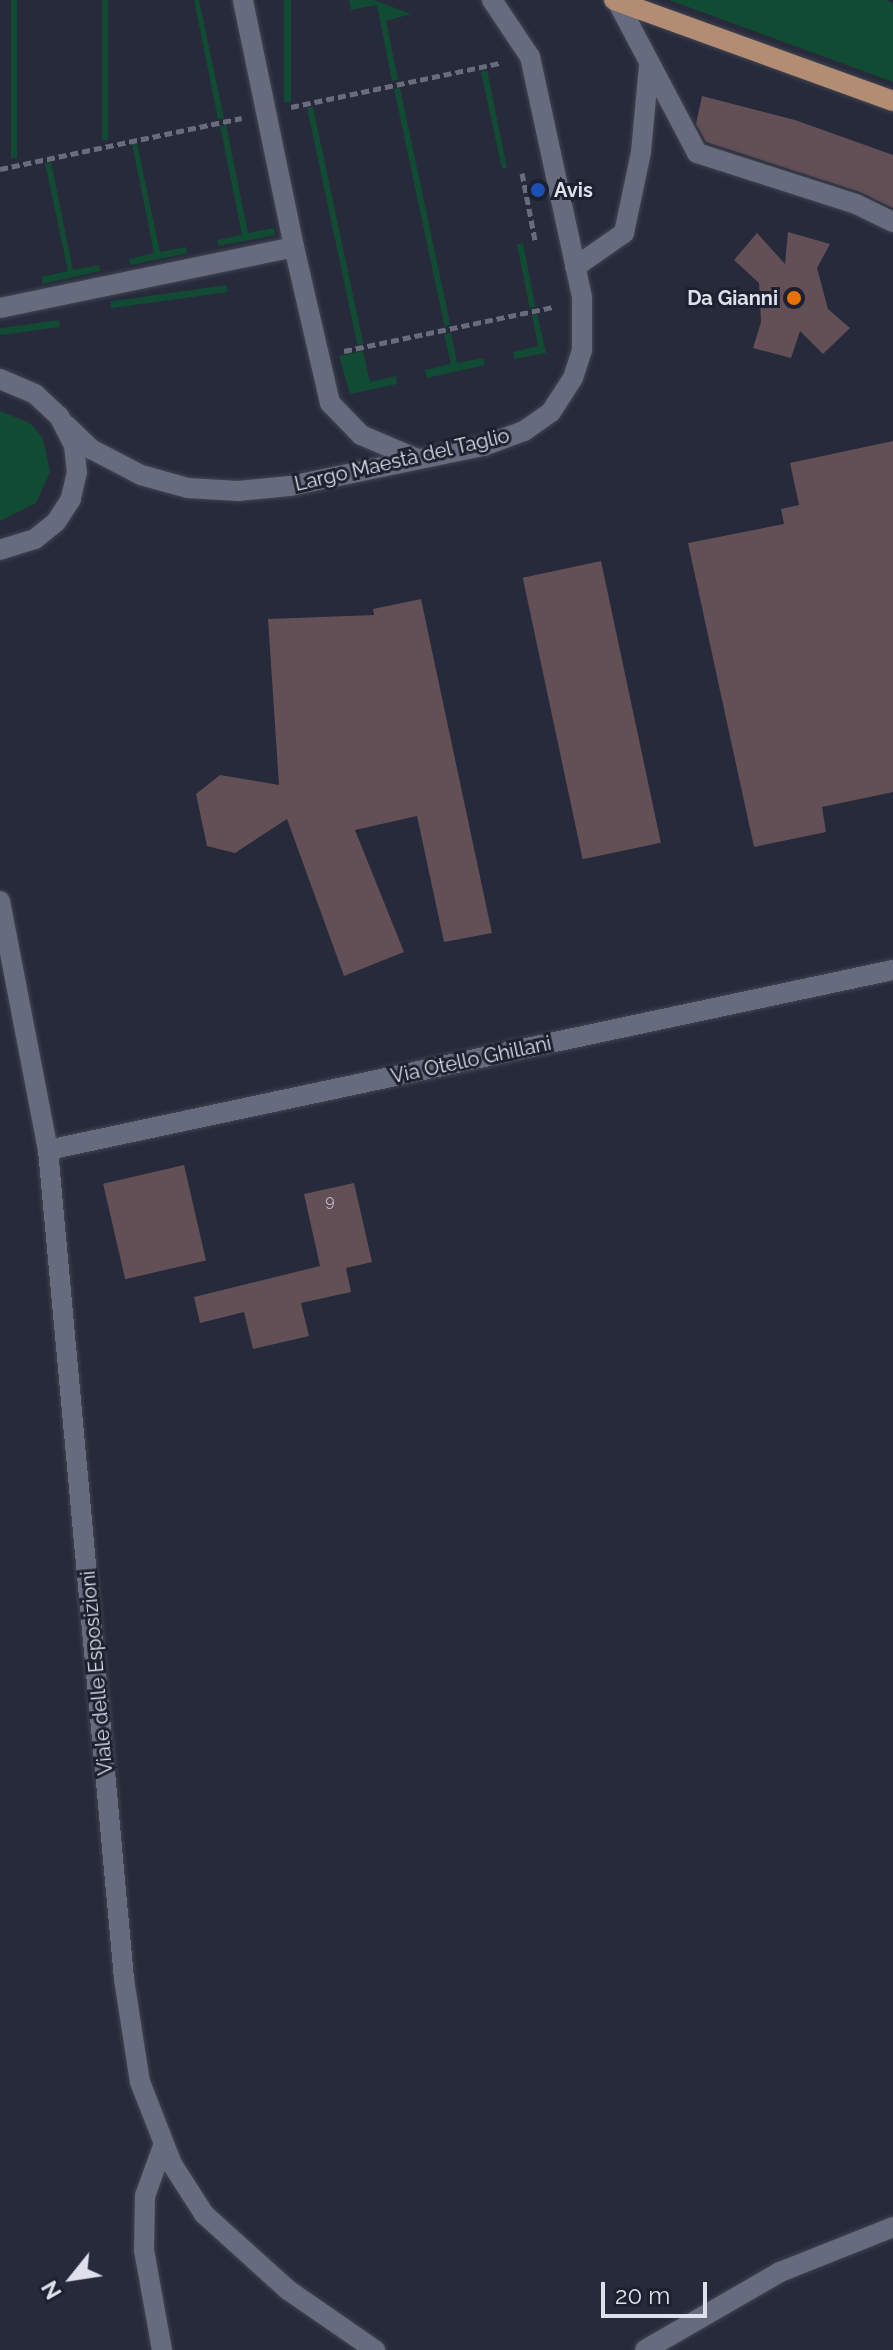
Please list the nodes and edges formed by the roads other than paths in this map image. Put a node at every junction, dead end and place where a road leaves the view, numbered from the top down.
1 (243, 0) edge
2 (492, 0) edge
3 (615, 1) edge
4 (893, 101) edge
5 (893, 222) edge
6 (294, 247) junction
7 (575, 267) junction
8 (0, 308) edge
9 (7, 383) edge
10 (66, 425) junction
11 (435, 456) junction
12 (3, 550) edge
13 (0, 901) edge
14 (893, 970) edge
15 (48, 1150) junction
16 (163, 2146) junction
17 (893, 2227) edge
18 (646, 2349) edge
19 (162, 2350) edge
20 (375, 2350) edge

1 - 6 street
2 - 7 street, Largo Maestà del Taglio
3 - 4 main road
3 - 5 street
3 - 7 street
6 - 8 street
6 - 11 street
7 - 11 street, Largo Maestà del Taglio
9 - 10 street
10 - 11 street, Largo Maestà del Taglio
10 - 12 street
13 - 15 street, Viale delle Esposizioni
14 - 15 street, Via Otello Ghillani
15 - 16 street, Viale delle Esposizioni
16 - 19 street
16 - 20 street, Viale delle Esposizioni
17 - 18 street

